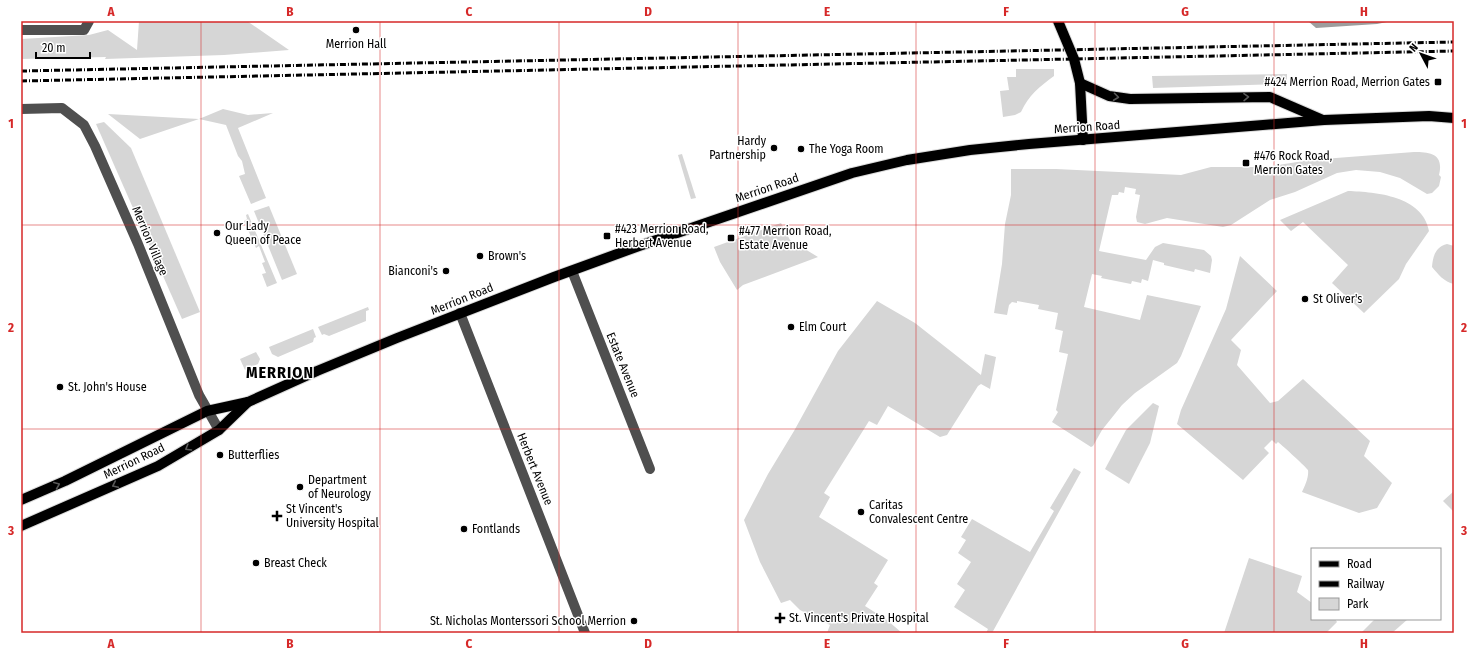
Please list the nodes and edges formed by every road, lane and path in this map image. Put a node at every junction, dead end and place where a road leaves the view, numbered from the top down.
1 (89, 21) edge
2 (1058, 21) edge
3 (21, 30) edge
4 (1080, 83) junction
5 (21, 109) edge
6 (1454, 118) edge
7 (1324, 120) junction
8 (1083, 140) junction
9 (572, 271) junction
10 (460, 313) junction
11 (248, 402) junction
12 (207, 411) junction
13 (218, 430) junction
14 (650, 469) dead end
15 (21, 500) edge
16 (21, 526) edge
17 (585, 633) edge

1 - 3 street
2 - 4 main road
4 -> 7 main road, Merrion Road
4 - 8 main road
5 - 12 street, Merrion Village
6 - 7 main road, Merrion Road
7 - 8 main road, Merrion Road
8 - 9 main road, Merrion Road
9 - 10 main road, Merrion Road
9 - 14 street, Estate Avenue
10 - 11 main road, Merrion Road
10 - 17 street, Herbert Avenue
11 - 12 main road, Merrion Road
11 - 13 main road, Merrion Road
12 - 13 street, Merrion Village
15 -> 12 main road, Merrion Road
13 -> 16 main road, Merrion Road

